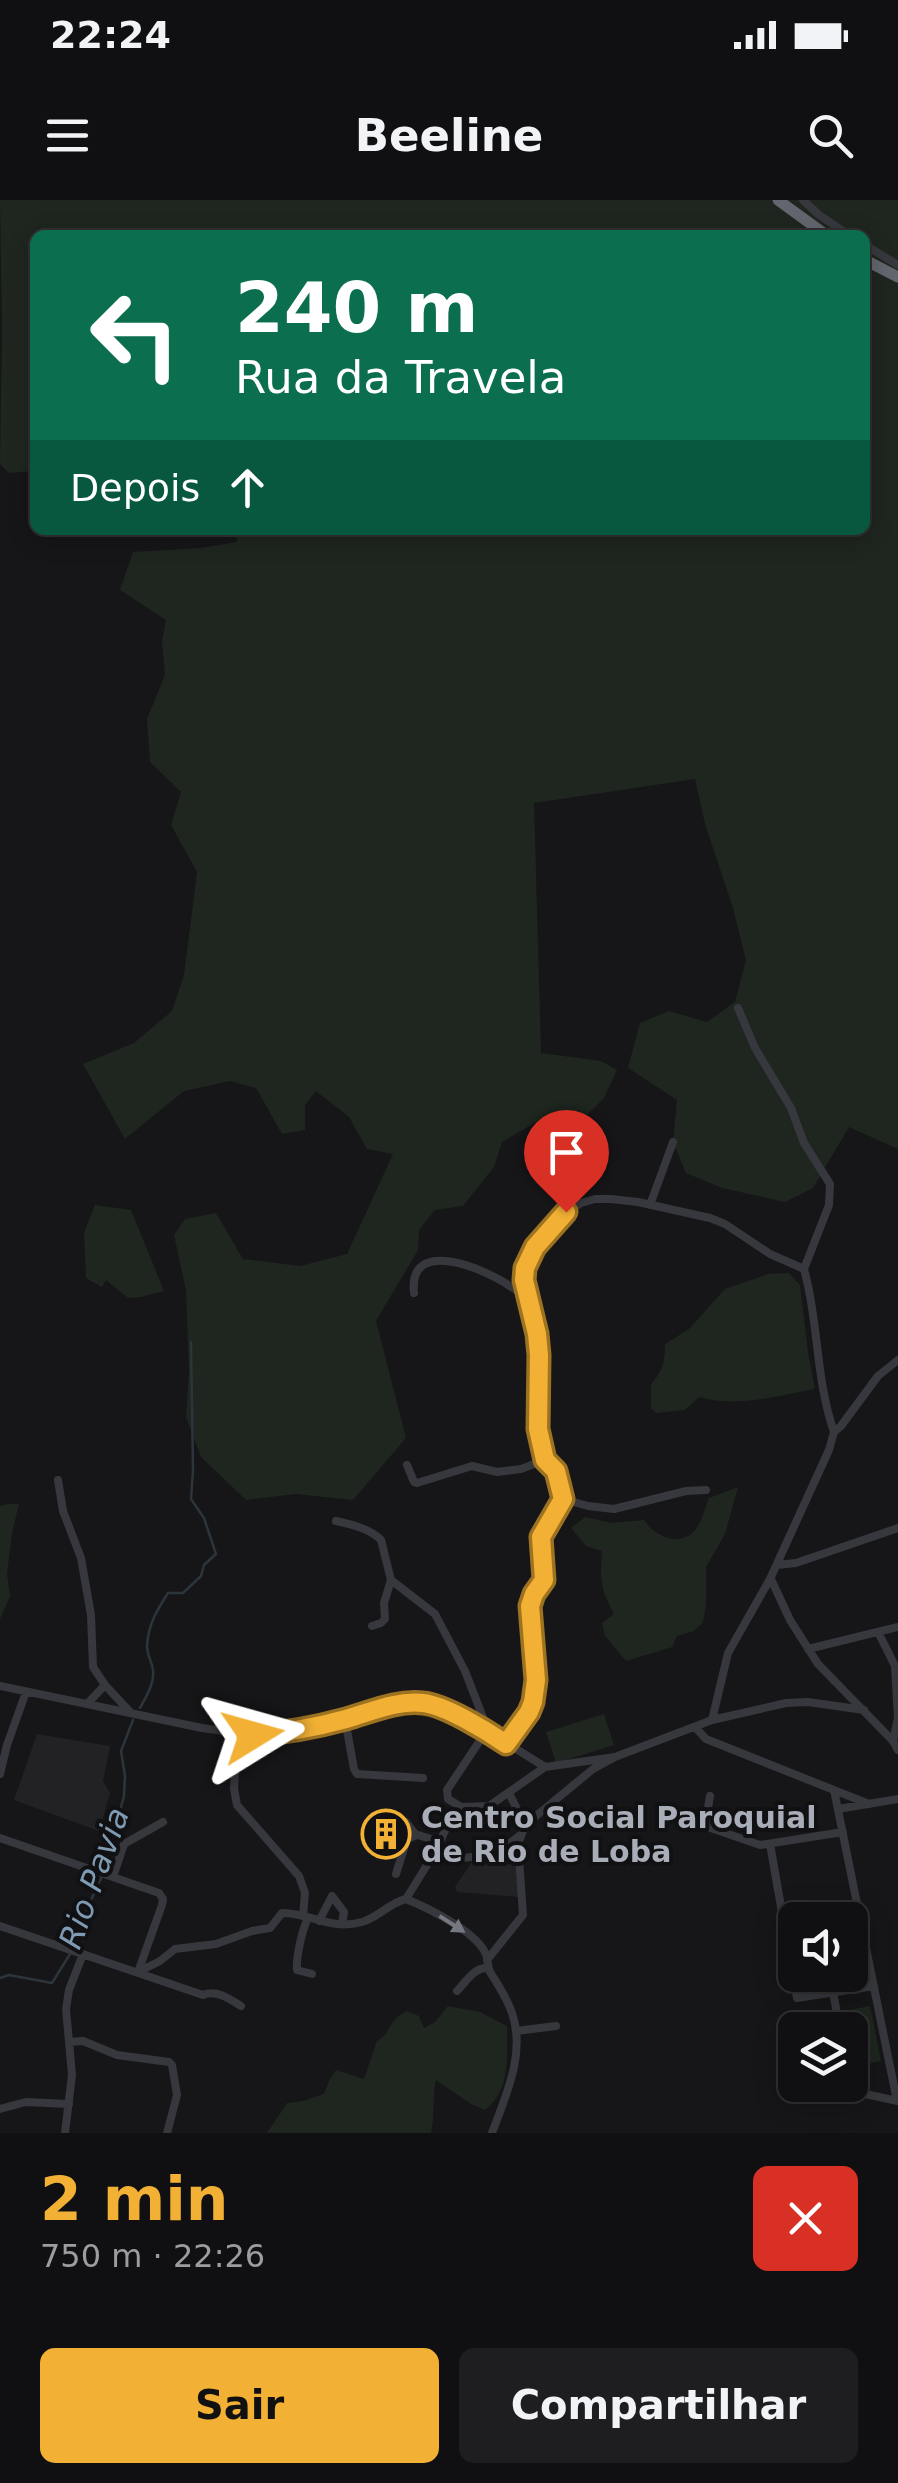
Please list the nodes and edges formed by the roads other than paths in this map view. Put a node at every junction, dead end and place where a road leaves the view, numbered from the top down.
1 (778, 200) edge
2 (803, 200) edge
3 (819, 230) edge
4 (842, 230) edge
5 (870, 248) edge
6 (870, 263) edge
7 (898, 266) edge
8 (898, 277) edge
9 (738, 1008) dead end
10 (545, 1140) dead end
11 (672, 1142) dead end
12 (650, 1205) junction
13 (566, 1212) junction
14 (804, 1270) junction
15 (414, 1293) dead end
16 (529, 1303) junction
17 (898, 1360) edge
18 (834, 1432) junction
19 (545, 1460) junction
20 (407, 1465) dead end
21 (58, 1480) dead end
22 (706, 1490) dead end
23 (563, 1499) junction
24 (336, 1522) dead end
25 (898, 1528) edge
26 (777, 1565) junction
27 (770, 1579) junction
28 (391, 1580) junction
29 (372, 1626) dead end
30 (898, 1627) edge
31 (878, 1632) junction
32 (808, 1649) junction
33 (105, 1685) junction
34 (0, 1686) edge
35 (26, 1692) junction
36 (87, 1704) junction
37 (864, 1710) junction
38 (131, 1713) junction
39 (345, 1719) junction
40 (712, 1720) junction
41 (695, 1727) junction
42 (485, 1729) junction
43 (237, 1734) junction
44 (3, 1743) edge
45 (506, 1744) junction
46 (896, 1746) edge
47 (591, 1765) junction
48 (544, 1767) junction
49 (0, 1774) edge
50 (423, 1778) dead end
51 (834, 1790) junction
52 (509, 1793) junction
53 (710, 1796) dead end
54 (898, 1799) edge
55 (869, 1804) junction
56 (461, 1807) junction
57 (838, 1809) junction
58 (163, 1822) dead end
59 (406, 1822) dead end
60 (523, 1829) junction
61 (843, 1832) junction
62 (417, 1835) junction
63 (0, 1838) edge
64 (440, 1842) junction
65 (770, 1844) junction
66 (435, 1852) junction
67 (396, 1874) dead end
68 (112, 1877) junction
69 (406, 1900) junction
70 (780, 1902) edge
71 (305, 1917) junction
72 (319, 1921) junction
73 (342, 1924) junction
74 (0, 1926) edge
75 (76, 1952) junction
76 (488, 1964) junction
77 (138, 1972) junction
78 (312, 1974) dead end
79 (874, 1986) junction
80 (868, 1987) edge
81 (457, 1991) dead end
82 (795, 1992) edge
83 (833, 1992) joint
84 (242, 2006) dead end
85 (837, 2012) edge
86 (556, 2026) dead end
87 (516, 2031) junction
88 (70, 2042) junction
89 (868, 2095) edge
90 (898, 2101) edge
91 (69, 2104) junction
92 (0, 2109) edge
93 (64, 2133) edge
94 (166, 2133) edge
95 (492, 2133) edge

1 - 3 highway
2 - 4 street
5 - 7 street
6 - 8 highway
9 - 14 street
10 - 13 street
11 - 12 street
12 - 13 street
12 - 14 street
13 - 16 street
14 - 18 street
15 - 16 street
16 - 19 street
17 - 18 street
18 - 26 street
19 - 20 street
19 - 23 street
21 - 33 street
22 - 23 street
23 - 45 street
24 - 28 street
25 - 26 street
26 - 27 street
27 - 32 street
27 - 40 street
28 - 29 street
28 - 42 street
30 - 31 street
31 - 32 street
31 - 46 street
32 - 37 street
33 - 36 street
33 - 38 street
34 - 35 street
35 - 36 street
35 - 44 street
36 - 38 street
37 - 40 street
37 - 46 street
38 - 43 street
39 - 42 street
39 - 43 street
39 - 50 street
40 - 41 street
41 - 47 street
41 - 51 street
42 - 45 street
42 - 56 street
43 - 71 street
44 - 49 street
45 - 48 street
47 - 48 street
47 - 60 street
48 - 52 street
51 - 55 street
51 - 57 street
52 - 56 street
52 - 60 street
53 - 65 street
54 - 55 street
55 - 57 street
56 - 64 street
57 - 61 street
58 - 68 street
59 - 62 street
60 - 66 street
60 - 76 street
61 - 65 street
61 - 79 street
62 - 64 street
62 - 67 street
63 - 68 street
64 - 66 street
65 - 70 street
66 - 69 street
68 - 77 street
69 - 73 street
69 -> 76 street
71 - 72 street
71 - 77 street
71 - 78 street
72 - 73 street
72 - 73 street
74 - 75 street
75 - 77 street
75 - 88 street
76 - 81 street
76 - 87 street
77 - 84 street
79 - 80 street
79 - 90 street
82 - 83 street
83 - 85 street
86 - 87 street
87 - 95 street
88 - 91 street
88 - 94 street
89 - 90 street
91 - 92 street
91 - 93 street

